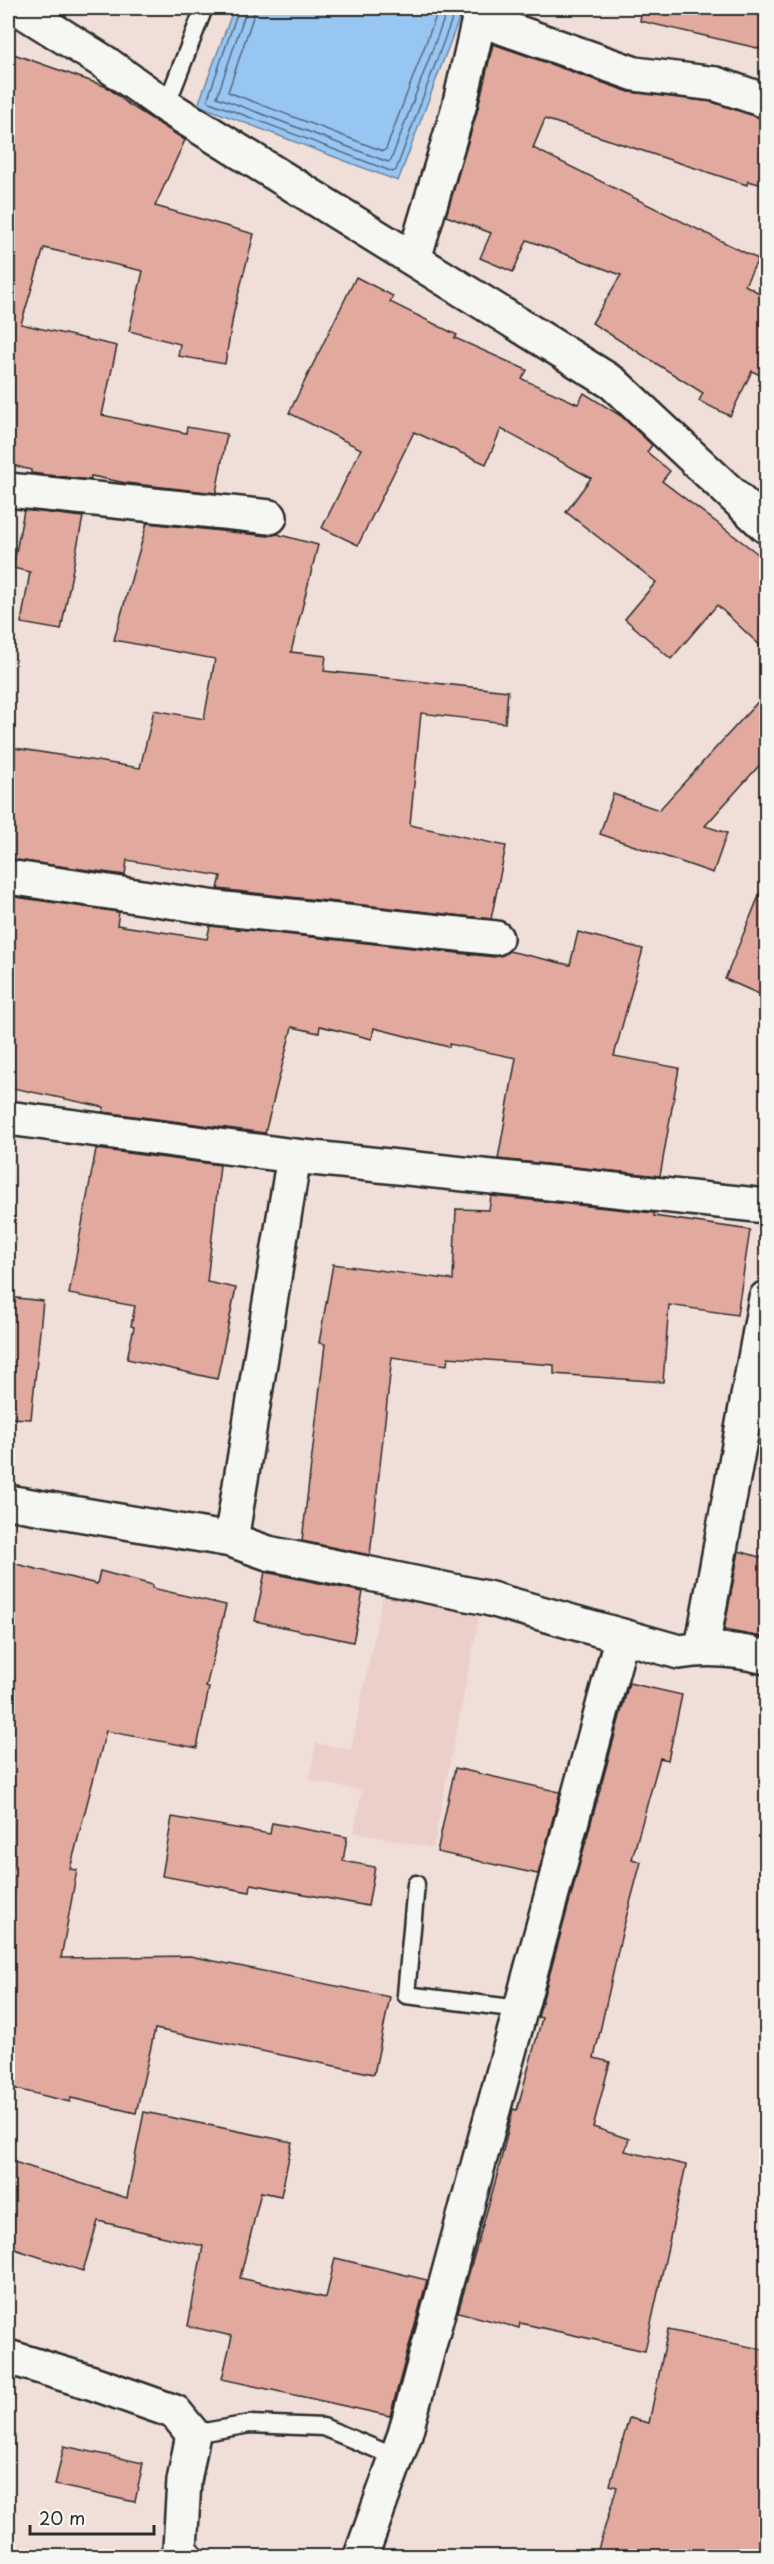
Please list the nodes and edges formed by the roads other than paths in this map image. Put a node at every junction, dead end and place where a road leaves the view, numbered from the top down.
1 (18, 8) edge
2 (204, 8) edge
3 (482, 13) edge
4 (766, 101) edge
5 (166, 106) junction
6 (414, 259) junction
7 (8, 490) edge
8 (270, 517) dead end
9 (766, 526) edge
10 (8, 877) edge
11 (496, 938) dead end
12 (8, 1118) edge
13 (294, 1156) junction
14 (766, 1206) edge
15 (766, 1298) edge
16 (8, 1502) edge
17 (231, 1540) junction
18 (622, 1636) junction
19 (702, 1648) junction
20 (766, 1658) edge
21 (416, 1884) dead end
22 (520, 2009) junction
23 (8, 2357) edge
24 (193, 2434) junction
25 (398, 2458) junction
26 (185, 2556) edge
27 (361, 2556) edge

1 - 5 street
2 - 5 lane
3 - 4 street
3 - 6 street
5 - 6 street
6 - 9 street
7 - 8 street
10 - 11 street
12 - 13 street
13 - 14 street
13 - 17 street
15 - 19 street
16 - 17 street
17 - 18 street
18 - 19 street
18 - 22 street
19 - 20 street
21 - 22 lane
22 - 25 street
23 - 24 street
24 - 25 lane
24 - 26 street
25 - 27 street

